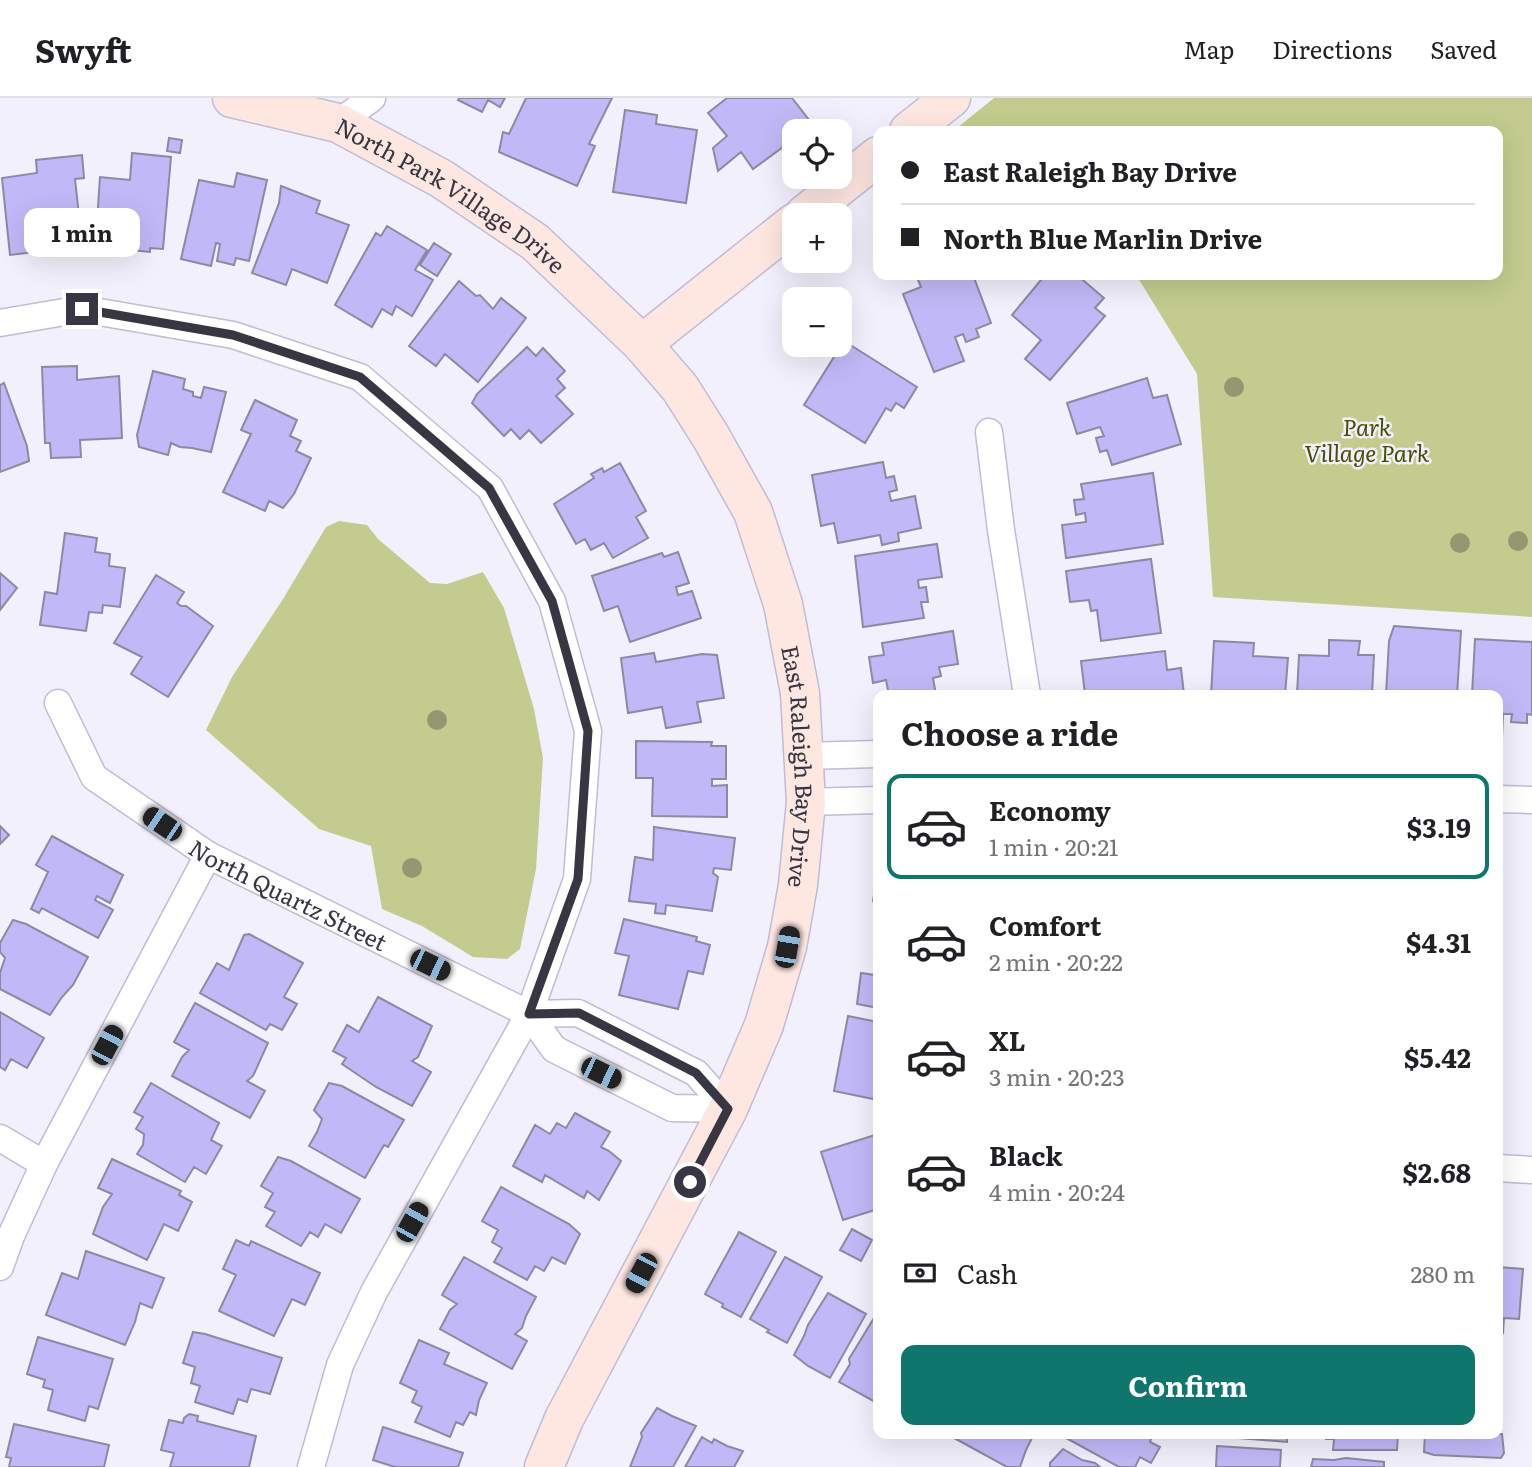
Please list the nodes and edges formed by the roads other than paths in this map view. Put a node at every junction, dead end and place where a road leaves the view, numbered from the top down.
1 (232, 98) edge
2 (372, 98) edge
3 (951, 98) edge
4 (338, 111) edge
5 (915, 126) edge
6 (873, 160) edge
7 (819, 203) edge
8 (782, 233) edge
9 (0, 323) edge
10 (642, 344) junction
11 (989, 432) dead end
12 (1026, 690) edge
13 (58, 703) dead end
14 (873, 754) edge
15 (803, 756) junction
16 (1503, 799) edge
17 (873, 800) edge
18 (1532, 800) edge
19 (806, 802) junction
20 (208, 855) junction
21 (529, 1014) junction
22 (728, 1109) junction
23 (0, 1139) edge
24 (44, 1164) junction
25 (1503, 1168) edge
26 (1532, 1170) edge
27 (0, 1267) edge
28 (312, 1467) edge
29 (544, 1467) edge

1 - 4 street, North Park Village Drive
2 - 4 street
3 - 5 street
4 - 10 street, North Park Village Drive
6 - 7 street
8 - 10 street
9 - 21 street
10 - 15 street, East Raleigh Bay Drive
11 - 12 street
13 - 20 street, North Quartz Street
14 - 15 street
15 - 19 street, East Raleigh Bay Drive
16 - 18 street
17 - 19 street
19 - 22 street, East Raleigh Bay Drive
20 - 21 street, North Quartz Street
20 - 24 street
21 - 22 street, North Quartz Street
21 - 22 street, North Quartz Street
21 - 28 street
22 - 29 street, East Raleigh Bay Drive
23 - 24 street
24 - 27 street
25 - 26 street

